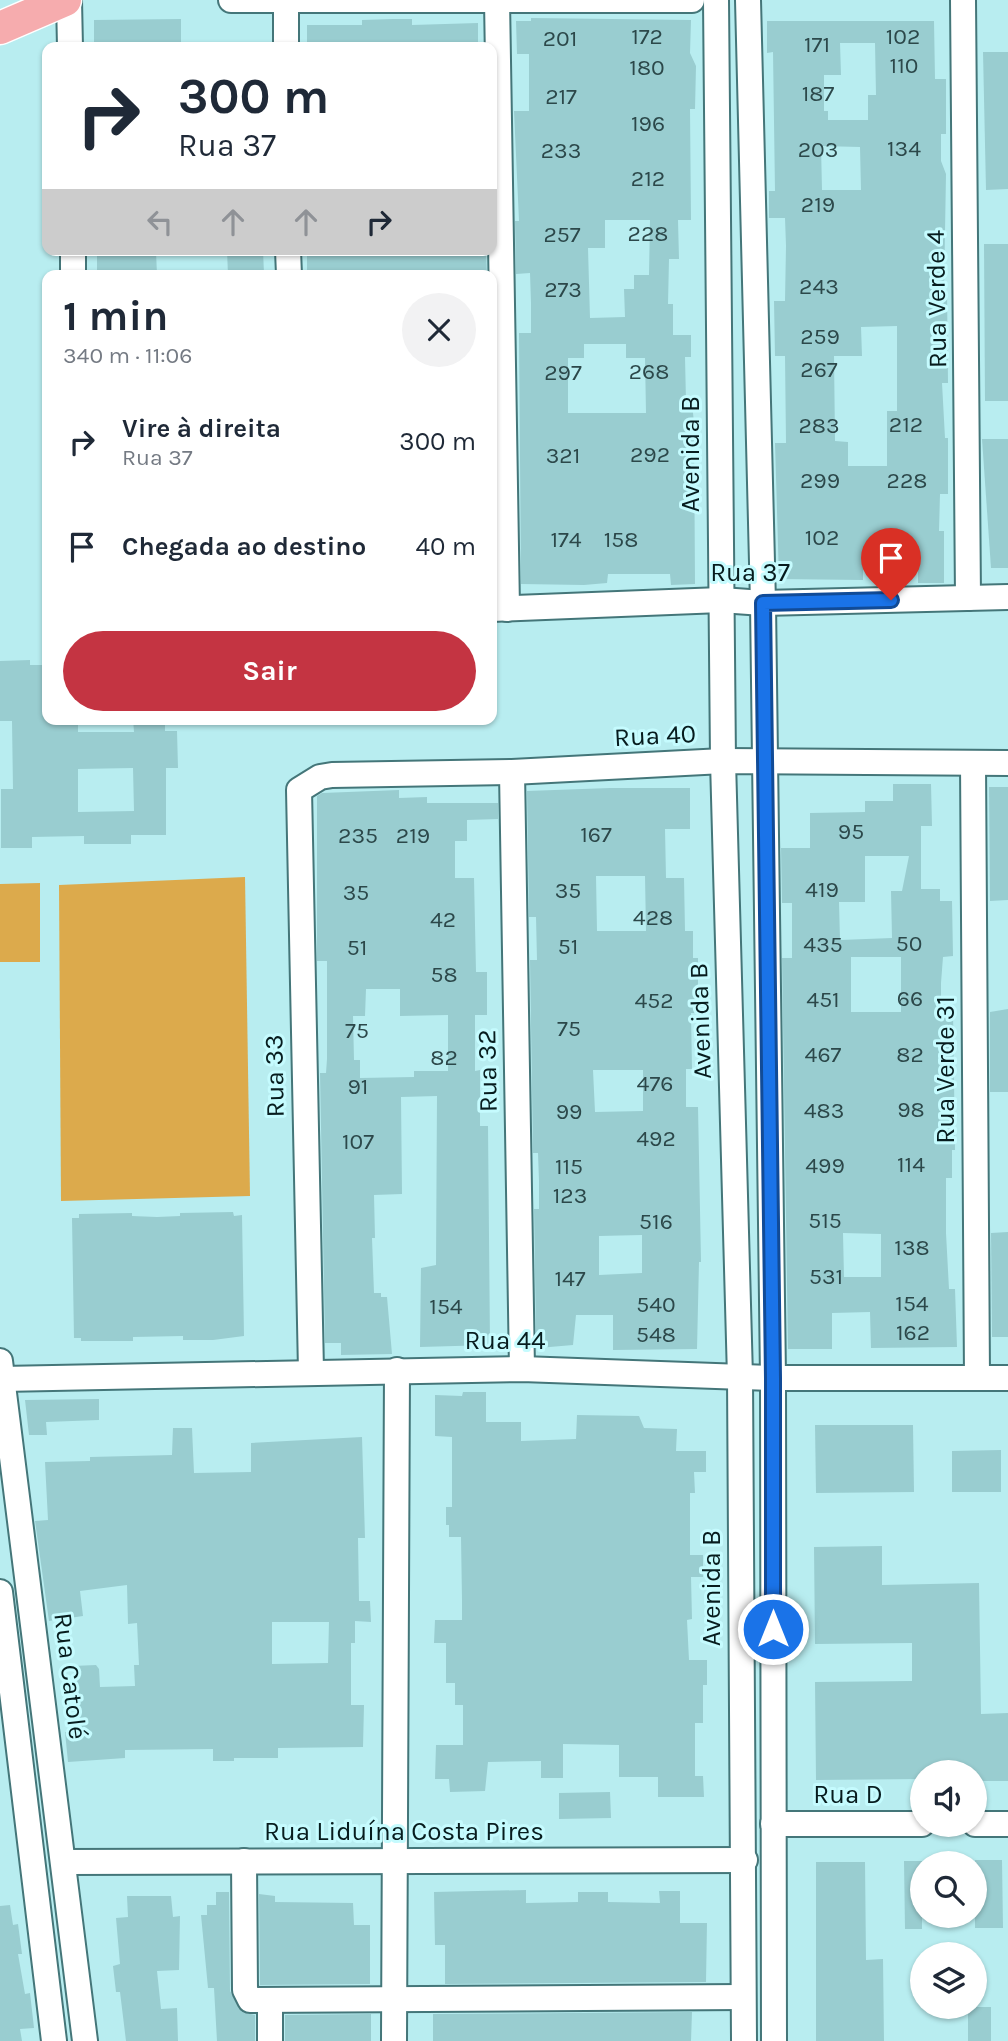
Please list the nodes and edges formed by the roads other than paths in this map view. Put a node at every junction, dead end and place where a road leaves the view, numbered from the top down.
1 (67, 0) edge
2 (231, 0) edge
3 (286, 0) edge
4 (497, 0) edge
5 (692, 0) edge
6 (716, 0) edge
7 (748, 0) edge
8 (962, 0) edge
9 (0, 28) edge
10 (70, 42) edge
11 (286, 42) edge
12 (1008, 597) edge
13 (968, 598) junction
14 (721, 600) junction
15 (763, 603) junction
16 (500, 609) edge
17 (723, 761) junction
18 (764, 761) junction
19 (973, 763) junction
20 (1008, 763) edge
21 (512, 772) junction
22 (308, 783) joint
23 (768, 976) junction
24 (728, 977) junction
25 (522, 1369) junction
26 (1, 1370) edge
27 (397, 1370) junction
28 (311, 1371) junction
29 (740, 1377) junction
30 (977, 1377) junction
31 (773, 1378) junction
32 (1008, 1378) edge
33 (0, 1592) edge
34 (6, 1686) edge
35 (773, 1824) junction
36 (910, 1824) edge
37 (987, 1824) edge
38 (1008, 1824) edge
39 (745, 1860) junction
40 (244, 1861) junction
41 (393, 1861) junction
42 (64, 1862) junction
43 (743, 1997) junction
44 (394, 2001) junction
45 (270, 2002) junction
46 (81, 2007) junction
47 (50, 2010) junction
48 (54, 2041) edge
49 (85, 2041) edge
50 (270, 2041) edge
51 (394, 2041) edge
52 (744, 2041) edge
53 (774, 2041) edge

1 - 9 main road
1 - 10 street
2 - 3 street
3 - 4 street
3 - 11 street
4 - 5 street
4 - 16 street
6 - 14 street, Avenida B
7 - 15 street
8 - 13 street, Rua Verde 4
12 - 13 street, Rua 37
13 - 15 street, Rua 37
14 - 15 street, Rua 37
14 - 16 street, Rua 37
14 - 17 street, Avenida B
15 - 18 street
17 - 18 street, Rua 40
17 - 21 street, Rua 40
17 - 24 street, Avenida B
18 - 19 street, Rua 40
18 - 23 street
19 - 20 street, Rua 40
19 - 30 street, Rua Verde 31
21 - 22 street, Rua 40
21 - 25 street, Rua 32
22 - 28 street, Rua 33
23 - 24 street
23 - 31 street
24 - 29 street, Avenida B
25 - 27 street, Rua 44
25 - 29 street, Rua 44
26 - 28 street, Rua 44
26 - 42 street, Rua Catolé
27 - 28 street, Rua 44
27 - 41 street
29 - 31 street, Rua 44
29 - 39 street, Avenida B
30 - 31 street, Rua 44
30 - 32 street, Rua 44
31 - 35 street
33 - 34 street
34 - 47 street
35 - 36 street, Rua D
35 - 53 street
37 - 38 street
39 - 41 street, Rua Liduína Costa Pires
39 - 43 street, Avenida B
40 - 41 street, Rua Liduína Costa Pires
40 - 42 street, Rua Liduína Costa Pires
40 - 45 street
41 - 44 street
42 - 46 street, Rua Catolé
43 - 44 street
43 - 52 street, Avenida B
44 - 45 street
44 - 51 street
45 - 50 street
46 - 47 street
46 - 49 street, Rua Catolé
47 - 48 street

